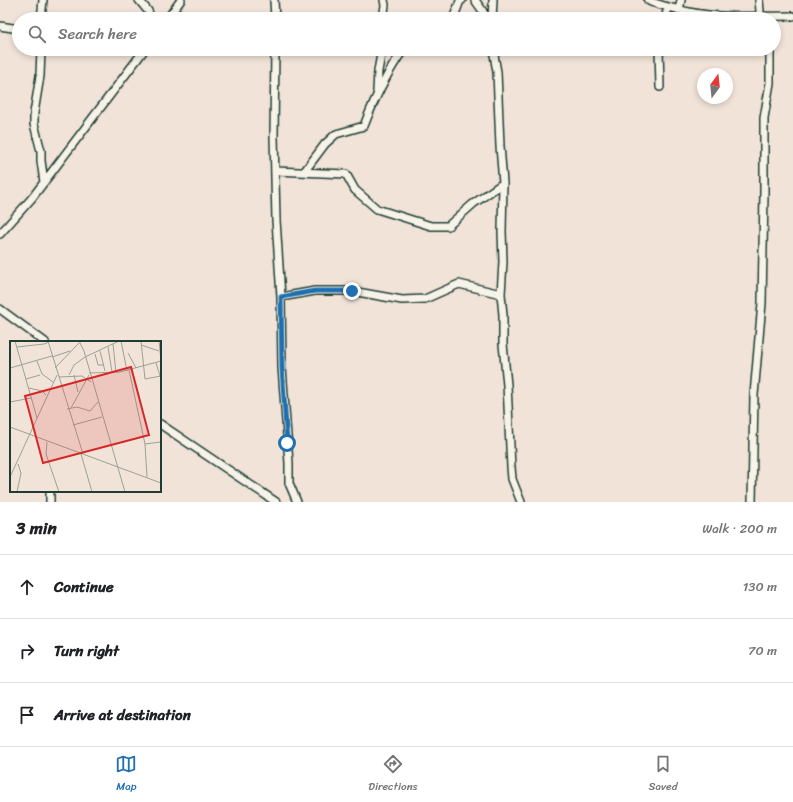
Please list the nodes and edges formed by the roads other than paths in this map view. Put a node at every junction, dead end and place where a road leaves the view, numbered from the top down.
1 (43, 0) edge
2 (139, 0) edge
3 (181, 0) edge
4 (274, 0) edge
5 (384, 0) edge
6 (462, 0) edge
7 (475, 0) edge
8 (493, 0) edge
9 (680, 0) edge
10 (759, 0) edge
11 (650, 1) edge
12 (668, 7) junction
13 (679, 10) junction
14 (42, 12) edge
15 (148, 12) edge
16 (172, 12) edge
17 (275, 12) edge
18 (384, 12) edge
19 (456, 12) edge
20 (483, 12) edge
21 (492, 12) edge
22 (667, 12) edge
23 (691, 12) edge
24 (760, 12) edge
25 (793, 16) edge
26 (781, 17) edge
27 (0, 26) edge
28 (12, 27) edge
29 (41, 56) edge
30 (140, 56) edge
31 (275, 56) edge
32 (381, 56) edge
33 (399, 56) edge
34 (494, 56) edge
35 (659, 56) edge
36 (770, 56) edge
37 (660, 87) dead end
38 (377, 93) junction
39 (275, 171) junction
40 (304, 172) junction
41 (44, 182) junction
42 (503, 183) junction
43 (0, 234) edge
44 (501, 294) junction
45 (281, 297) junction
46 (0, 309) edge
47 (44, 341) edge
48 (161, 425) edge
49 (276, 502) edge
50 (297, 502) edge
51 (521, 502) edge
52 (752, 502) edge

1 - 14 street
2 - 15 street
3 - 16 street
4 - 17 street
5 - 18 street
6 - 19 street
7 - 20 street
8 - 21 street
9 - 13 street
10 - 24 street
11 - 12 street
12 - 13 street
12 - 22 street
13 - 23 street
25 - 26 street
27 - 28 street
29 - 41 street
30 - 41 street
31 - 39 street
32 - 38 street
33 - 38 street
34 - 42 street
35 - 37 street
36 - 52 street
38 - 40 street
39 - 40 street
39 - 45 street
40 - 42 street
41 - 43 street
42 - 44 street
44 - 45 street
44 - 51 street
45 - 50 street
46 - 47 street
48 - 49 street

